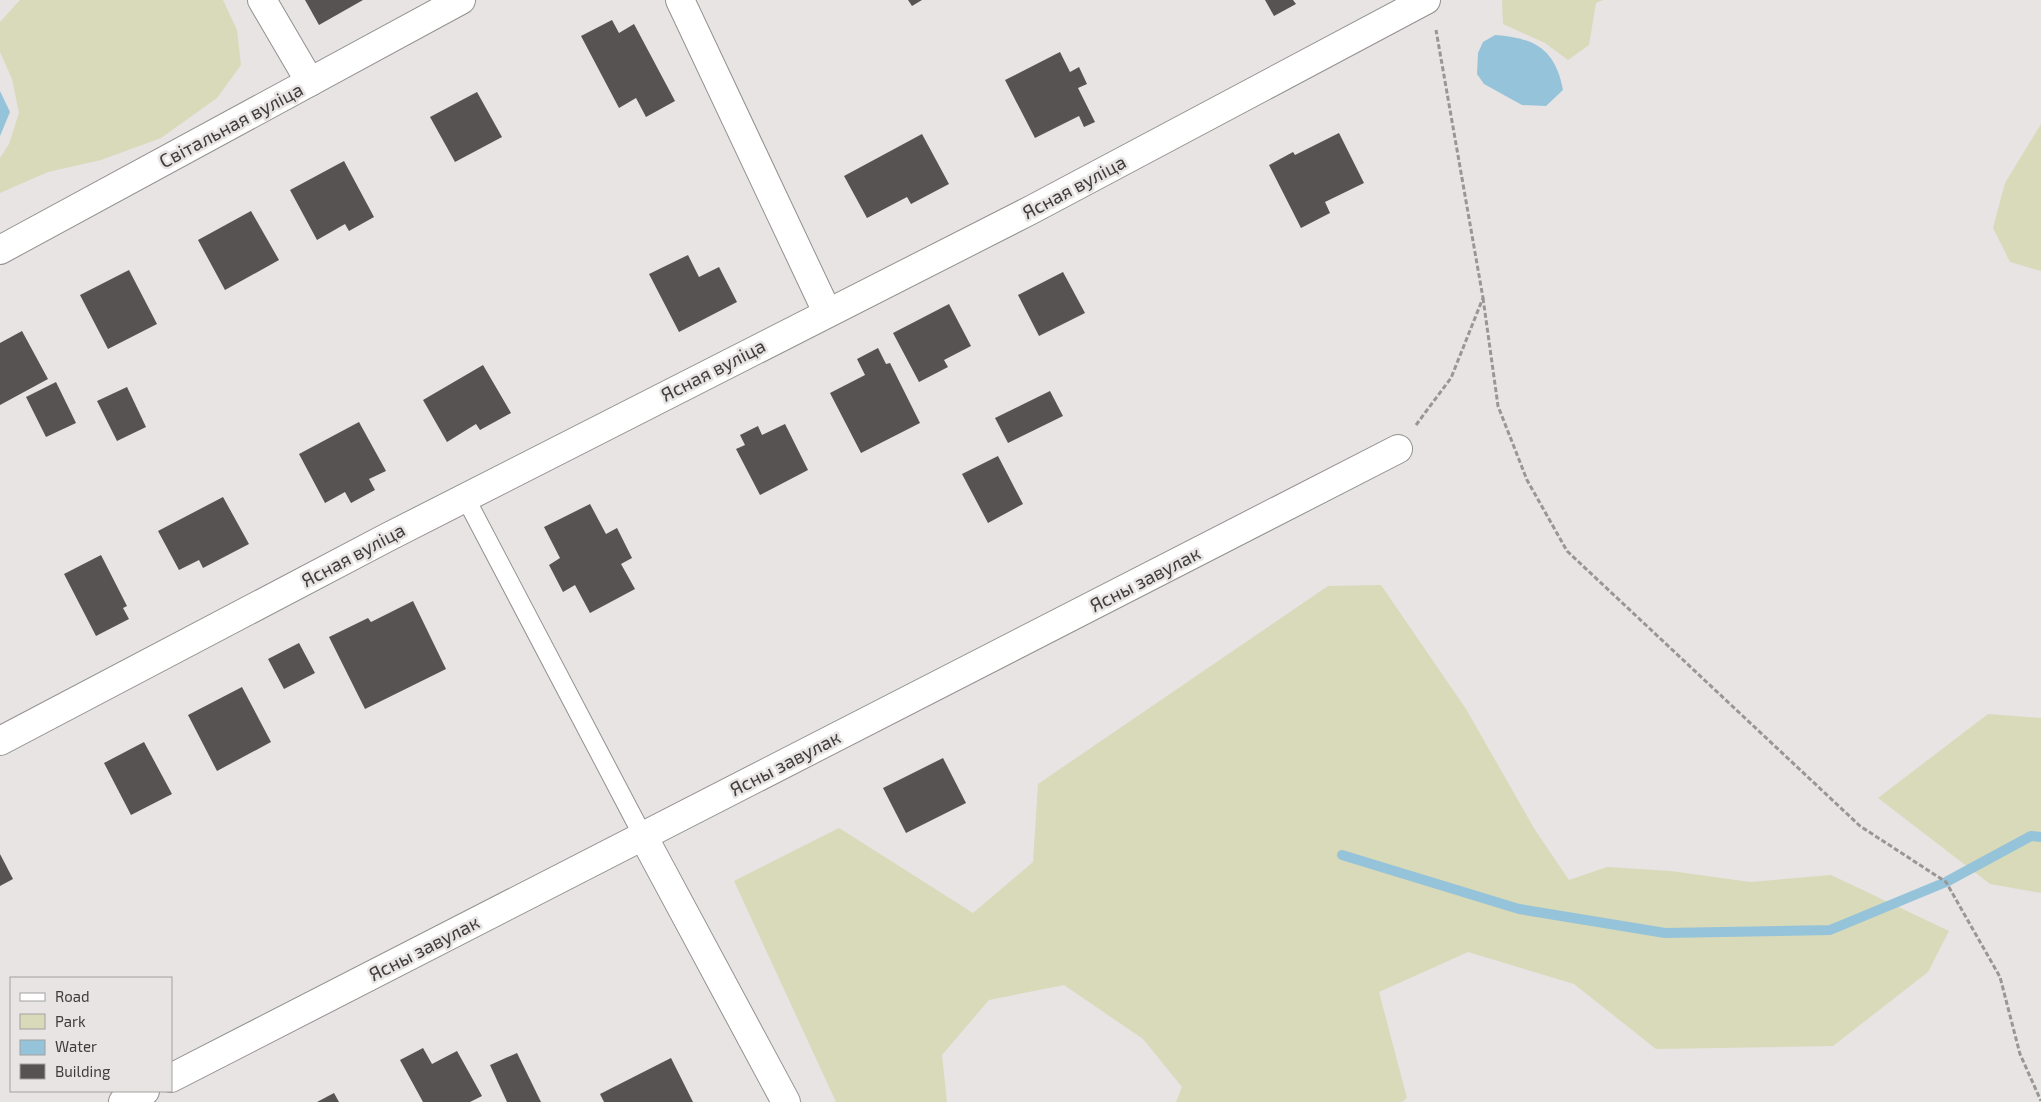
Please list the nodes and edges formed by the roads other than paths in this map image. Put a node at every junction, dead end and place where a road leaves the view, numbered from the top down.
1 (262, 0) edge
2 (461, 0) edge
3 (680, 0) edge
4 (1426, 0) edge
5 (310, 82) junction
6 (0, 250) edge
7 (827, 312) junction
8 (1398, 449) road end
9 (465, 497) junction
10 (0, 741) edge
11 (644, 836) junction
12 (172, 1077) edge
13 (143, 1092) edge
14 (123, 1102) edge
15 (786, 1102) edge

1 - 5 street
2 - 5 street, Світальная вуліца
3 - 7 street
4 - 7 street, Ясная вуліца
5 - 6 street, Світальная вуліца
7 - 9 street, Ясная вуліца
8 - 11 street, Ясны завулак
9 - 10 street, Ясная вуліца
9 - 11 lane
11 - 12 street, Ясны завулак
11 - 15 street
13 - 14 street

